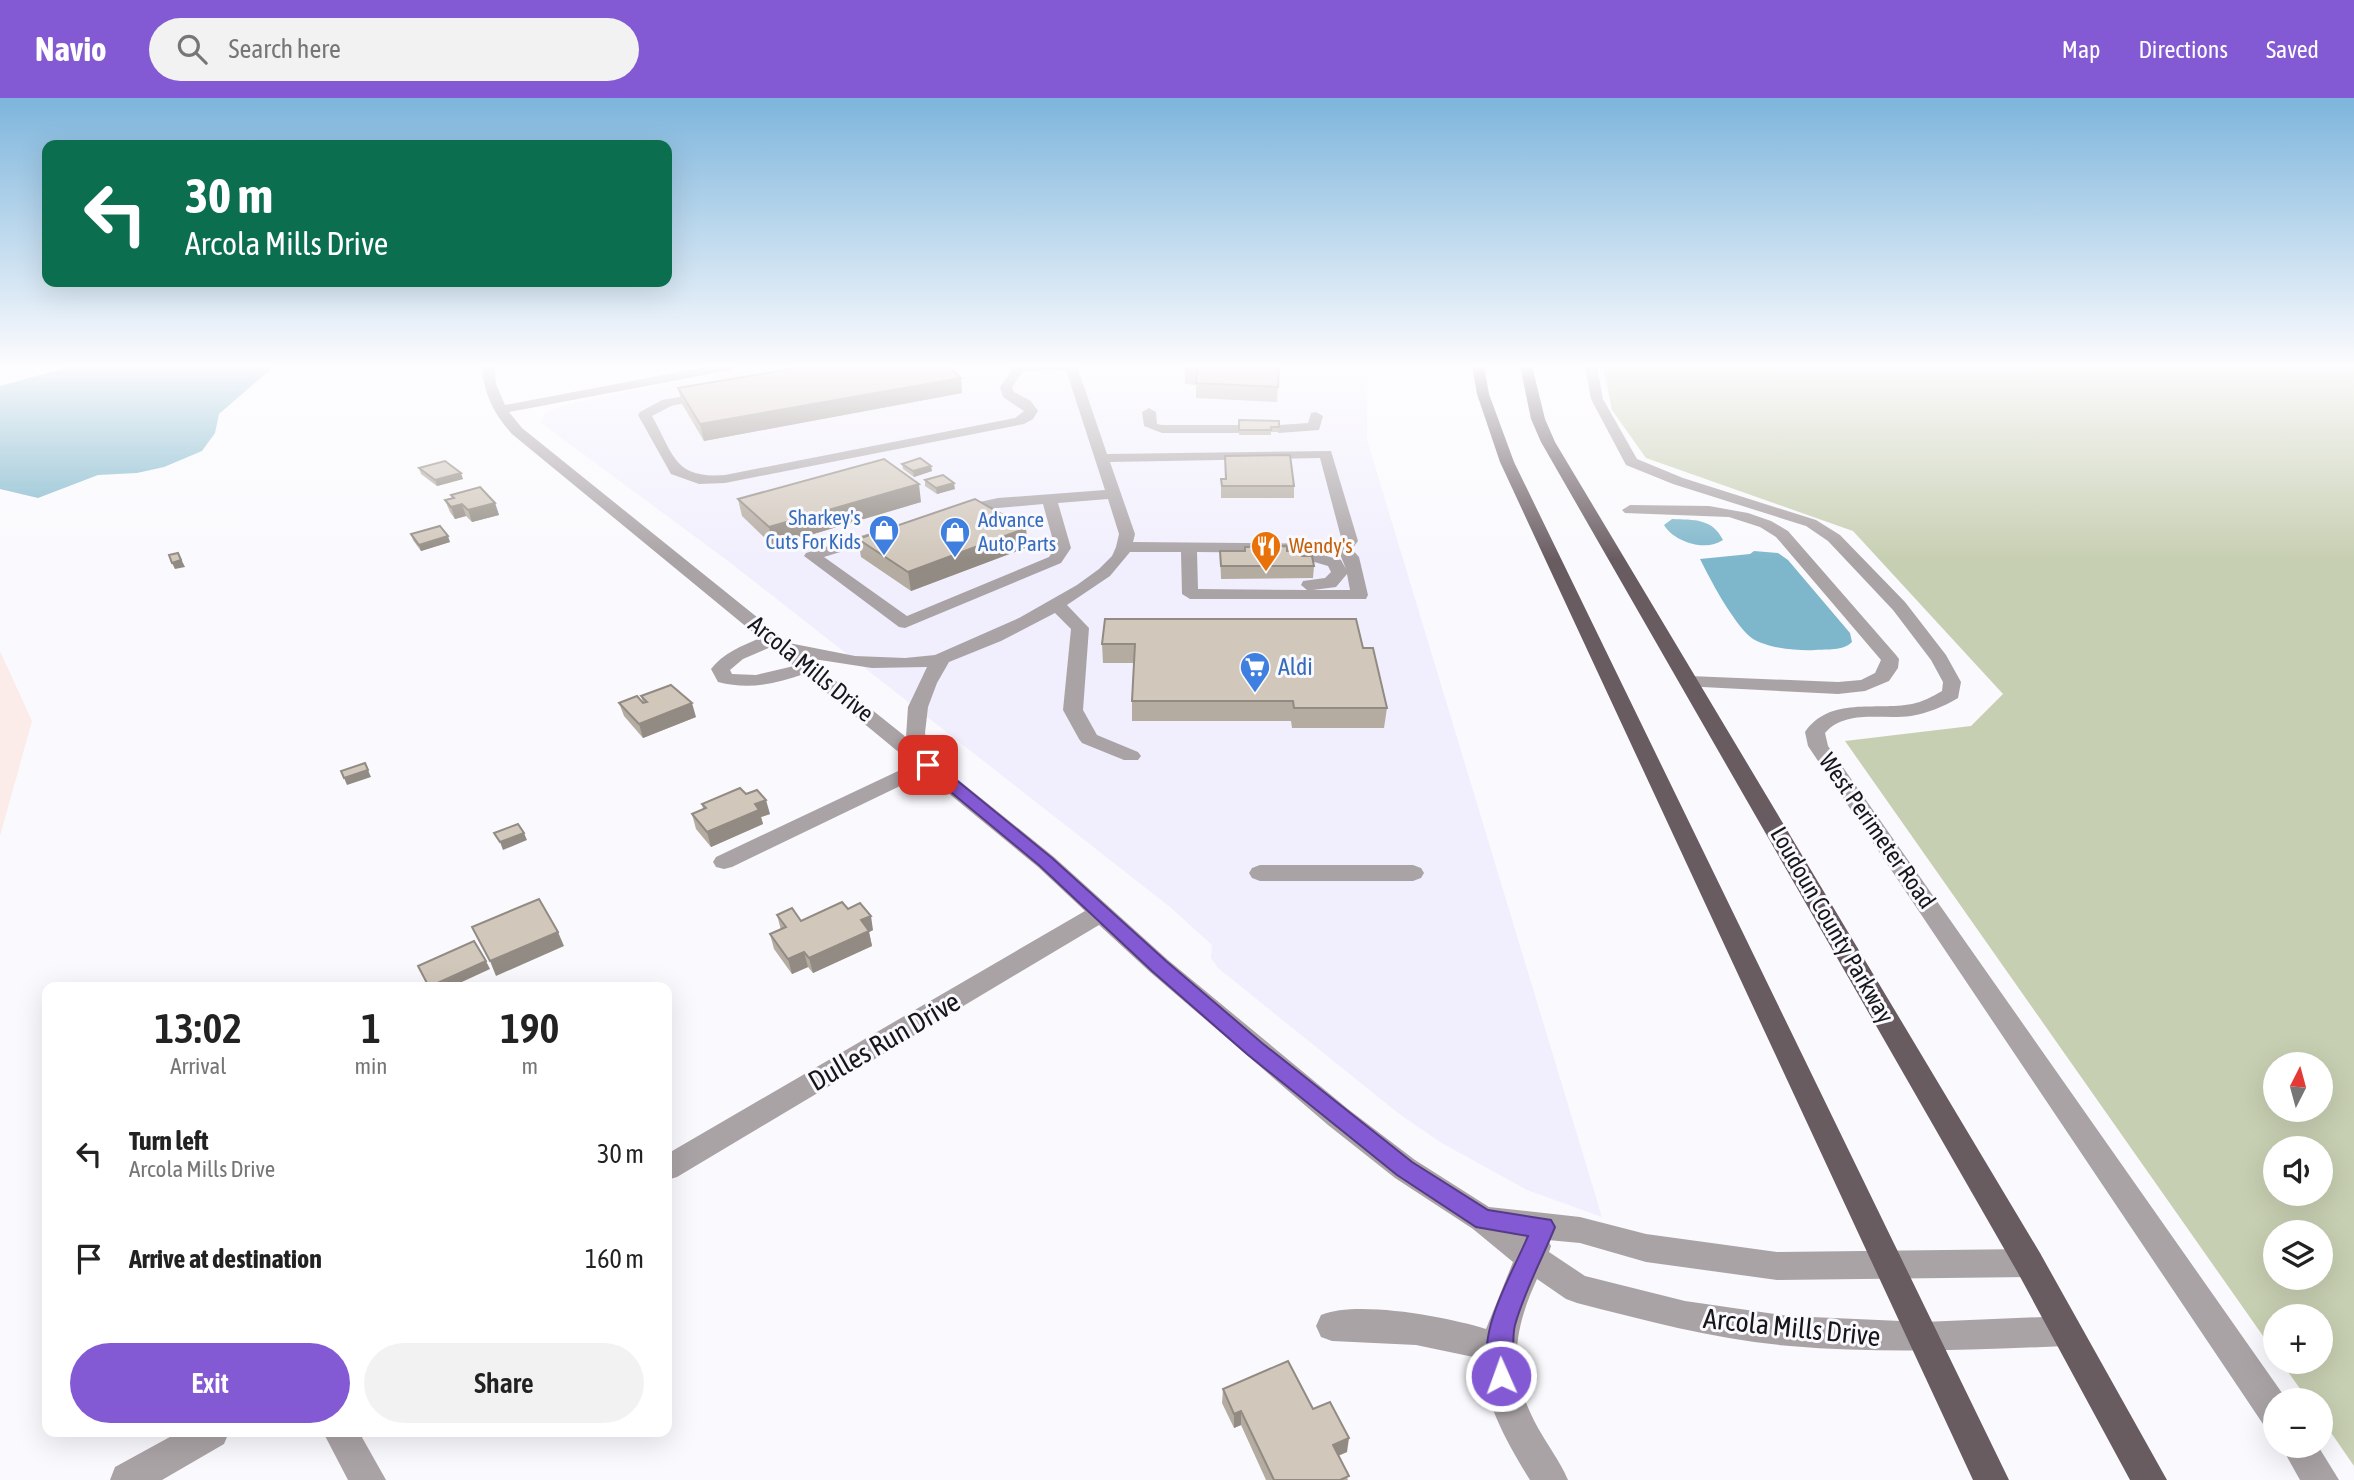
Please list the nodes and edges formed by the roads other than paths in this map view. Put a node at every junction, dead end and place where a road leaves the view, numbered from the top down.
1 (517, 430) edge
2 (654, 430) edge
3 (972, 430) edge
4 (1093, 430) edge
5 (1496, 430) edge
6 (1543, 430) edge
7 (1614, 430) edge
8 (1102, 458) junction
9 (1665, 493) dead end
10 (1114, 494) junction
11 (1049, 498) junction
12 (1630, 509) dead end
13 (1675, 510) junction
14 (939, 516) edge
15 (901, 528) edge
16 (1124, 547) junction
17 (1344, 549) junction
18 (1189, 550) junction
19 (1190, 585) junction
20 (1057, 605) junction
21 (779, 643) junction
22 (942, 659) junction
23 (809, 667) junction
24 (1690, 682) junction
25 (1131, 756) dead end
26 (925, 762) junction
27 (724, 862) dead end
28 (1260, 873) dead end
29 (1413, 873) dead end
30 (1101, 913) junction
31 (672, 1165) edge
32 (1484, 1220) junction
33 (1543, 1227) junction
34 (1531, 1257) junction
35 (2029, 1264) junction
36 (1889, 1265) junction
37 (1332, 1326) dead end
38 (2066, 1331) junction
39 (1923, 1337) junction
40 (1499, 1348) junction
41 (2263, 1395) edge
42 (203, 1437) edge
43 (343, 1437) edge
44 (2306, 1458) edge
45 (128, 1480) edge
46 (368, 1480) edge
47 (1550, 1480) edge
48 (1991, 1480) edge
49 (2149, 1480) edge
50 (2321, 1480) edge

1 - 21 street, Arcola Mills Drive
2 - 3 street
4 - 8 street
5 - 36 main road
6 - 24 main road, Loudoun County Parkway
7 - 41 street, West Perimeter Road
8 - 10 street
8 - 17 street
9 - 13 street
10 - 11 street
10 - 16 street
11 - 14 street
11 - 15 street
12 - 13 street
13 - 24 street
16 - 18 street
16 - 20 street
17 - 18 street
17 - 19 street
18 - 19 street
18 - 19 street
20 - 22 street
20 - 25 street
21 - 22 street
21 - 23 street, Arcola Mills Drive
21 - 23 street
22 - 26 street
23 - 26 street, Arcola Mills Drive
24 - 35 main road, Loudoun County Parkway
26 - 27 street
26 - 30 street, Arcola Mills Drive
28 - 29 street
30 - 31 street, Dulles Run Drive
30 - 32 street, Arcola Mills Drive
32 - 33 street, Arcola Mills Drive
32 - 34 street, Arcola Mills Drive
33 - 34 street
33 - 36 street, Arcola Mills Drive
34 - 39 street, Arcola Mills Drive
34 - 40 street
35 - 36 street, Arcola Mills Drive
35 - 38 main road, Loudoun County Parkway
36 - 39 main road
37 - 40 street
38 - 39 street, Arcola Mills Drive
38 - 49 main road, Loudoun County Parkway
39 - 48 main road
40 - 47 street
42 - 45 street
43 - 46 street
44 - 50 street

